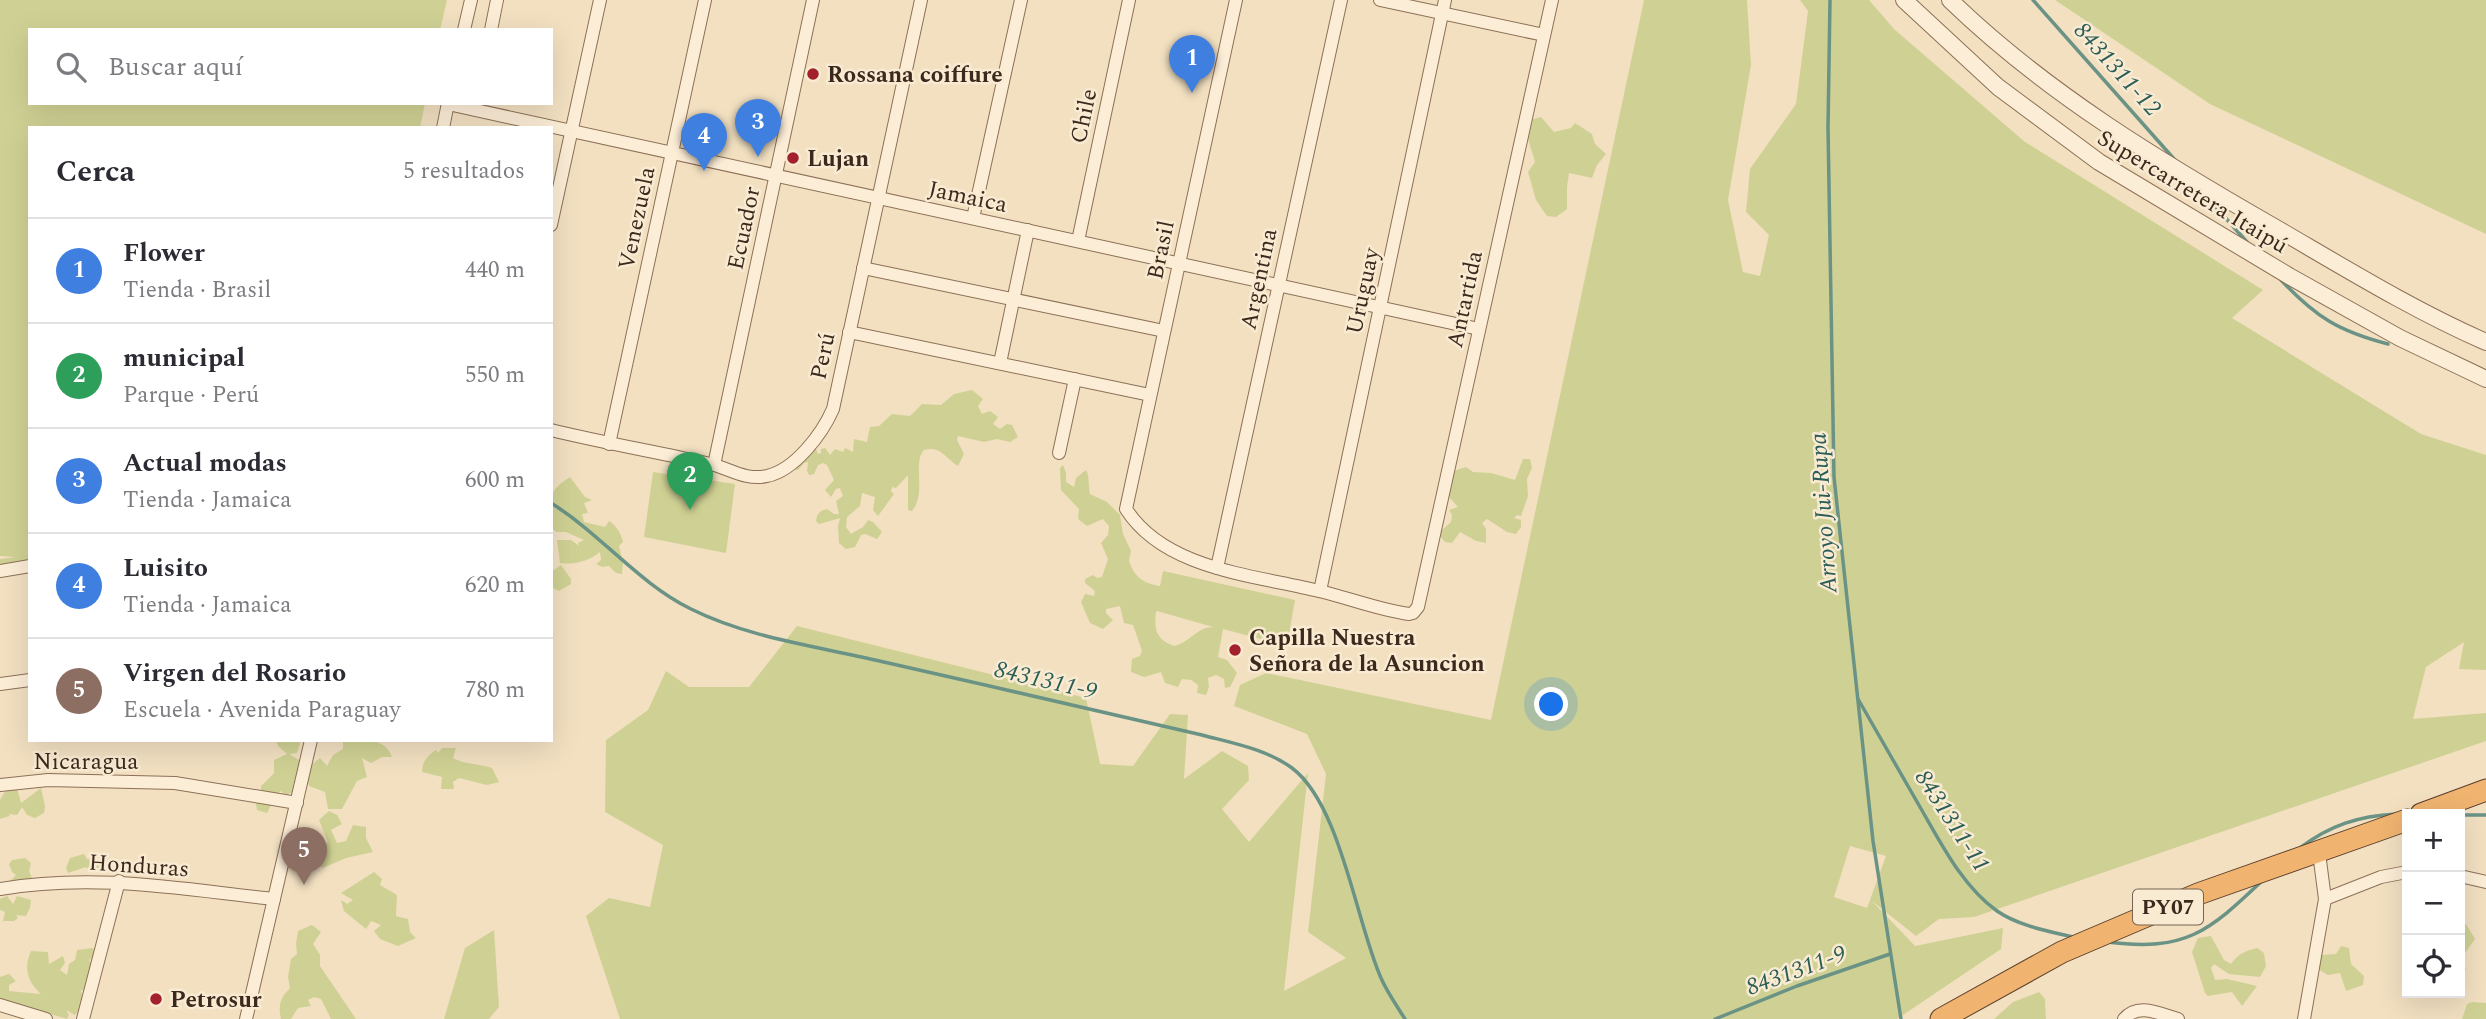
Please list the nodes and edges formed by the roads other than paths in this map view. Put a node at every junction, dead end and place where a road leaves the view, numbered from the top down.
1 (471, 0) edge
2 (497, 0) edge
3 (600, 0) edge
4 (705, 0) edge
5 (813, 0) edge
6 (920, 0) edge
7 (1021, 0) edge
8 (1129, 0) edge
9 (1236, 0) edge
10 (1341, 0) edge
11 (1380, 0) edge
12 (1552, 0) edge
13 (1904, 0) edge
14 (1950, 0) edge
15 (1444, 7) edge
16 (464, 28) edge
17 (491, 28) edge
18 (1544, 35) junction
19 (448, 105) edge
20 (473, 106) edge
21 (443, 126) edge
22 (552, 126) edge
23 (553, 126) edge
24 (572, 131) junction
25 (672, 153) junction
26 (776, 175) junction
27 (878, 197) junction
28 (553, 216) edge
29 (973, 218) junction
30 (1028, 230) junction
31 (1078, 241) junction
32 (1179, 263) junction
33 (863, 268) junction
34 (1279, 285) junction
35 (1014, 299) junction
36 (1380, 307) junction
37 (1479, 329) junction
38 (1164, 331) junction
39 (849, 332) junction
40 (2486, 342) edge
41 (1000, 363) junction
42 (1075, 379) junction
43 (2486, 379) edge
44 (1150, 395) junction
45 (553, 430) edge
46 (609, 444) junction
47 (1059, 453) dead end
48 (714, 465) junction
49 (28, 566) edge
50 (1217, 568) junction
51 (0, 571) edge
52 (1320, 591) junction
53 (28, 680) edge
54 (0, 684) edge
55 (311, 742) edge
56 (0, 785) edge
57 (2486, 790) edge
58 (297, 803) junction
59 (2435, 809) edge
60 (2402, 822) edge
61 (2319, 853) junction
62 (2402, 873) edge
63 (2465, 877) edge
64 (119, 881) junction
65 (2486, 882) edge
66 (0, 889) edge
67 (274, 899) junction
68 (2325, 899) junction
69 (0, 1005) edge
70 (46, 1019) edge
71 (83, 1019) edge
72 (246, 1019) edge
73 (1941, 1019) edge
74 (2124, 1019) edge
75 (2178, 1019) edge
76 (2304, 1019) edge

1 - 16 street
2 - 17 street
3 - 24 street
4 - 25 street, Venezuela
5 - 26 street, Ecuador
6 - 27 street, Perú
7 - 29 street
8 - 31 street, Chile
9 - 32 street, Brasil
10 - 34 street, Argentina
11 - 15 street
12 - 18 street, Antartida
13 - 43 street, Supercarretera Itaipú
14 - 40 street, Supercarretera Itaipú
15 - 18 street
15 - 36 street, Uruguay
18 - 37 street, Antartida
19 - 21 street
20 - 22 street, Jamaica
23 - 24 street, Jamaica
24 - 25 street, Jamaica
24 - 28 street
25 - 26 street, Jamaica
25 - 46 street, Venezuela
26 - 27 street, Jamaica
26 - 48 street, Ecuador
27 - 29 street, Jamaica
27 - 33 street, Perú
29 - 30 street, Jamaica
30 - 31 street, Jamaica
30 - 35 street
31 - 32 street, Jamaica
32 - 34 street, Jamaica
32 - 38 street, Brasil
33 - 35 street
33 - 39 street, Perú
34 - 36 street, Jamaica
34 - 50 street, Argentina
35 - 38 street
35 - 41 street
36 - 37 street, Jamaica
36 - 52 street, Uruguay
37 - 52 street, Antartida
38 - 44 street, Brasil
39 - 41 street
39 - 48 street, Perú
41 - 42 street
42 - 44 street
42 - 47 street
44 - 50 street, Brasil
45 - 46 street, Perú
46 - 48 street, Perú
49 - 51 street
50 - 52 street
53 - 54 street
55 - 58 street
56 - 58 street, Nicaragua
57 - 59 highway
58 - 67 street
60 - 61 highway, PY07
61 - 68 street
61 - 73 highway, PY07
62 - 68 street
63 - 65 street
64 - 66 street, Honduras
64 - 67 street, Honduras
64 - 71 street
67 - 72 street
68 - 76 street
69 - 70 street
74 - 75 street

